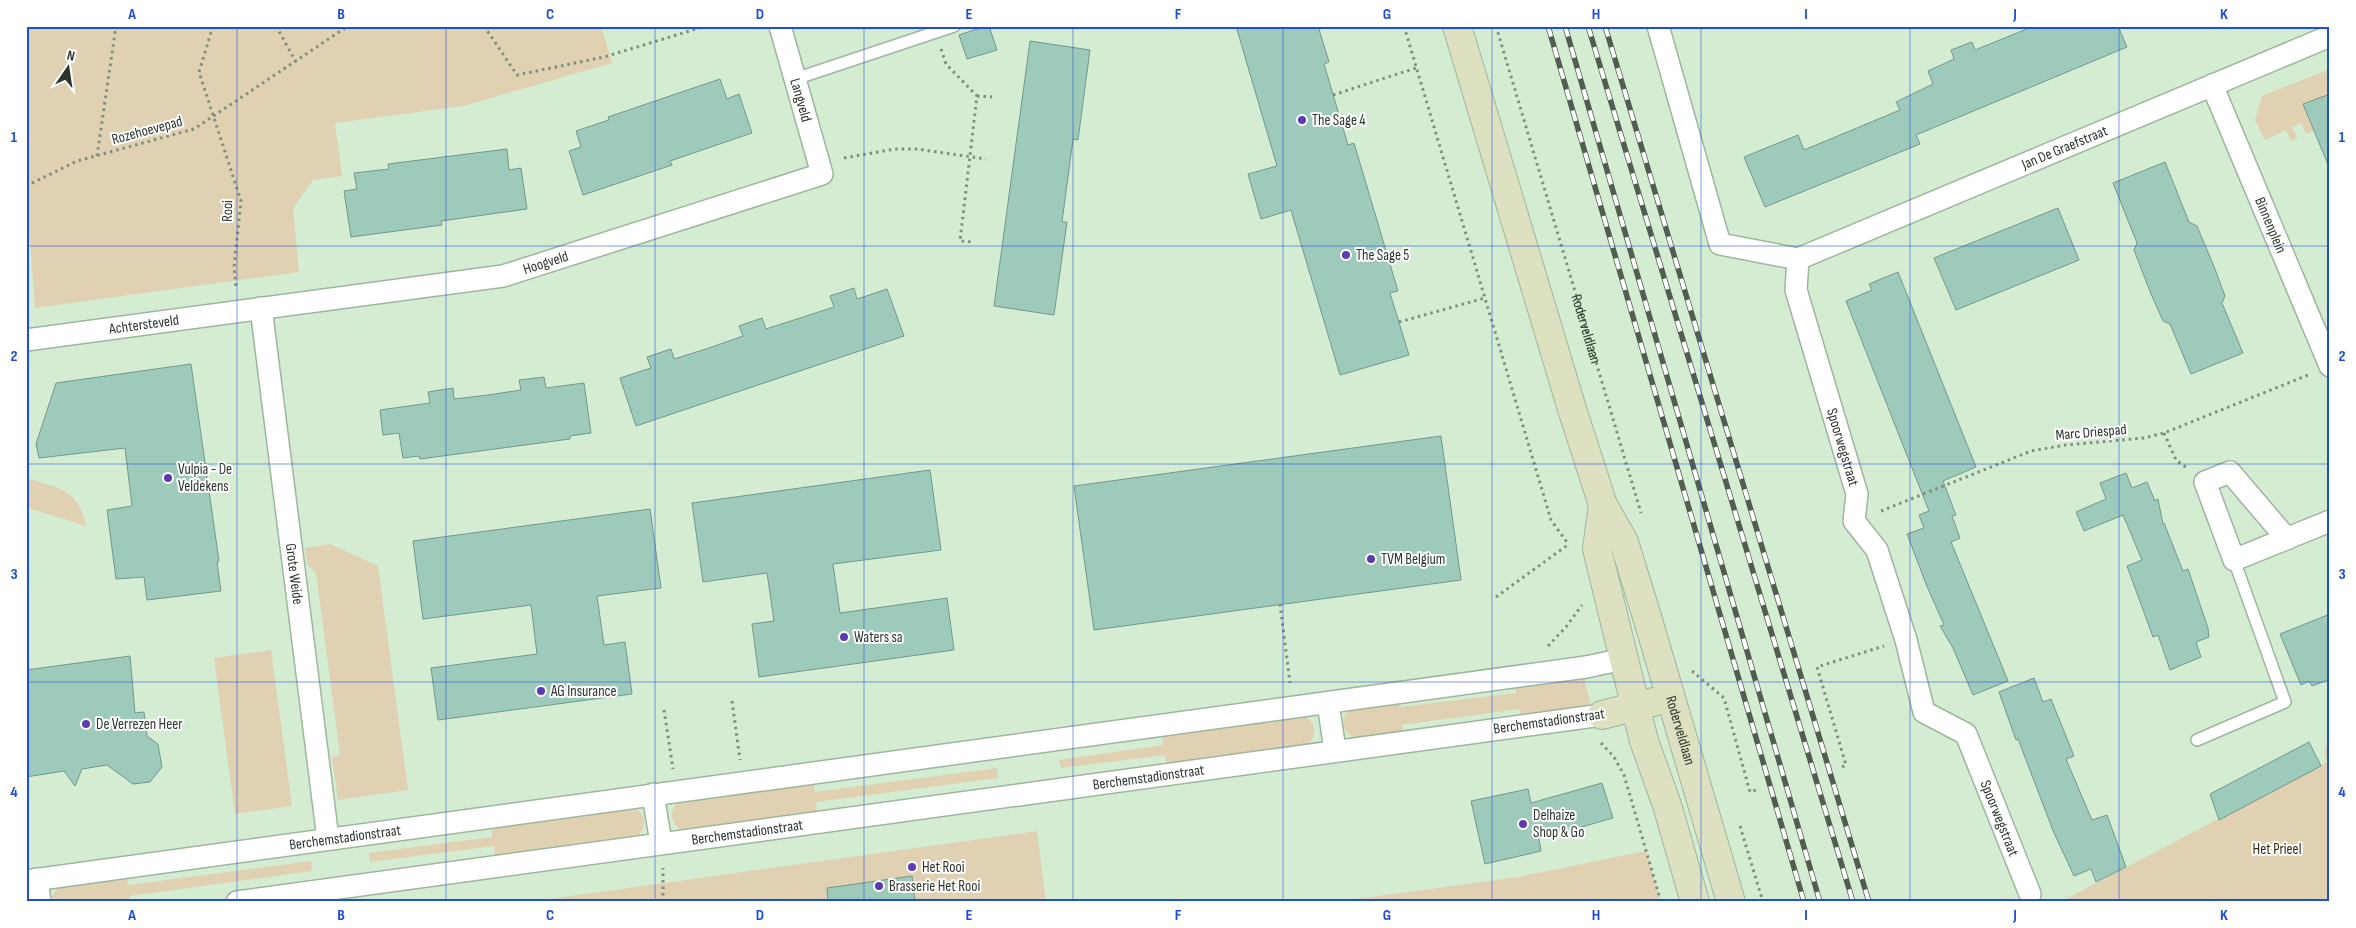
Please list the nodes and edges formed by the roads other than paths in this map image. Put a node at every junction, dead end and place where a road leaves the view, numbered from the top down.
1 (780, 26) edge
2 (954, 26) edge
3 (1457, 26) edge
4 (1658, 26) edge
5 (2330, 36) edge
6 (795, 79) junction
7 (2212, 85) junction
8 (820, 168) joint
9 (1798, 259) junction
10 (261, 308) junction
11 (26, 340) edge
12 (2321, 370) edge
13 (1603, 505) junction
14 (2330, 521) edge
15 (2286, 539) junction
16 (2234, 560) junction
17 (1658, 653) junction
18 (1624, 659) junction
19 (1672, 698) junction
20 (1328, 703) junction
21 (1635, 706) junction
22 (1600, 727) joint
23 (2197, 740) dead end
24 (1335, 750) junction
25 (653, 794) junction
26 (328, 839) junction
27 (661, 843) junction
28 (32, 880) edge
29 (2030, 894) dead end
30 (40, 902) edge
31 (237, 902) edge
32 (1696, 902) edge
33 (1731, 902) edge

1 - 6 street, Langveld
2 - 6 lane
3 - 13 street, Roderveldlaan
4 - 9 street
5 - 7 street, Jan De Graefstraat
6 - 8 street, Langveld
7 - 9 street, Jan De Graefstraat
7 - 12 street, Binnenplein
8 - 10 street, Hoogveld
9 - 29 street, Spoorwegstraat
10 - 11 street, Achtersteveld
10 - 26 street, Grote Weide
13 - 17 street, Roderveldlaan
13 - 18 street, Roderveldlaan
14 - 15 street
15 - 16 street
15 - 16 street
16 - 23 lane
17 - 18 street
17 - 19 street, Roderveldlaan
18 - 20 street, Berchemstadionstraat
18 - 21 street, Roderveldlaan
19 - 21 street, Berchemstadionstraat
19 - 33 street, Roderveldlaan
20 - 24 street
20 - 25 street, Berchemstadionstraat
21 - 22 street, Berchemstadionstraat
21 - 32 street, Roderveldlaan
22 - 24 street, Berchemstadionstraat
24 - 27 street, Berchemstadionstraat
25 - 26 street, Berchemstadionstraat
25 - 27 street
26 - 28 street, Berchemstadionstraat
27 - 31 street, Berchemstadionstraat
28 - 30 street, Berchemstadionstraat

